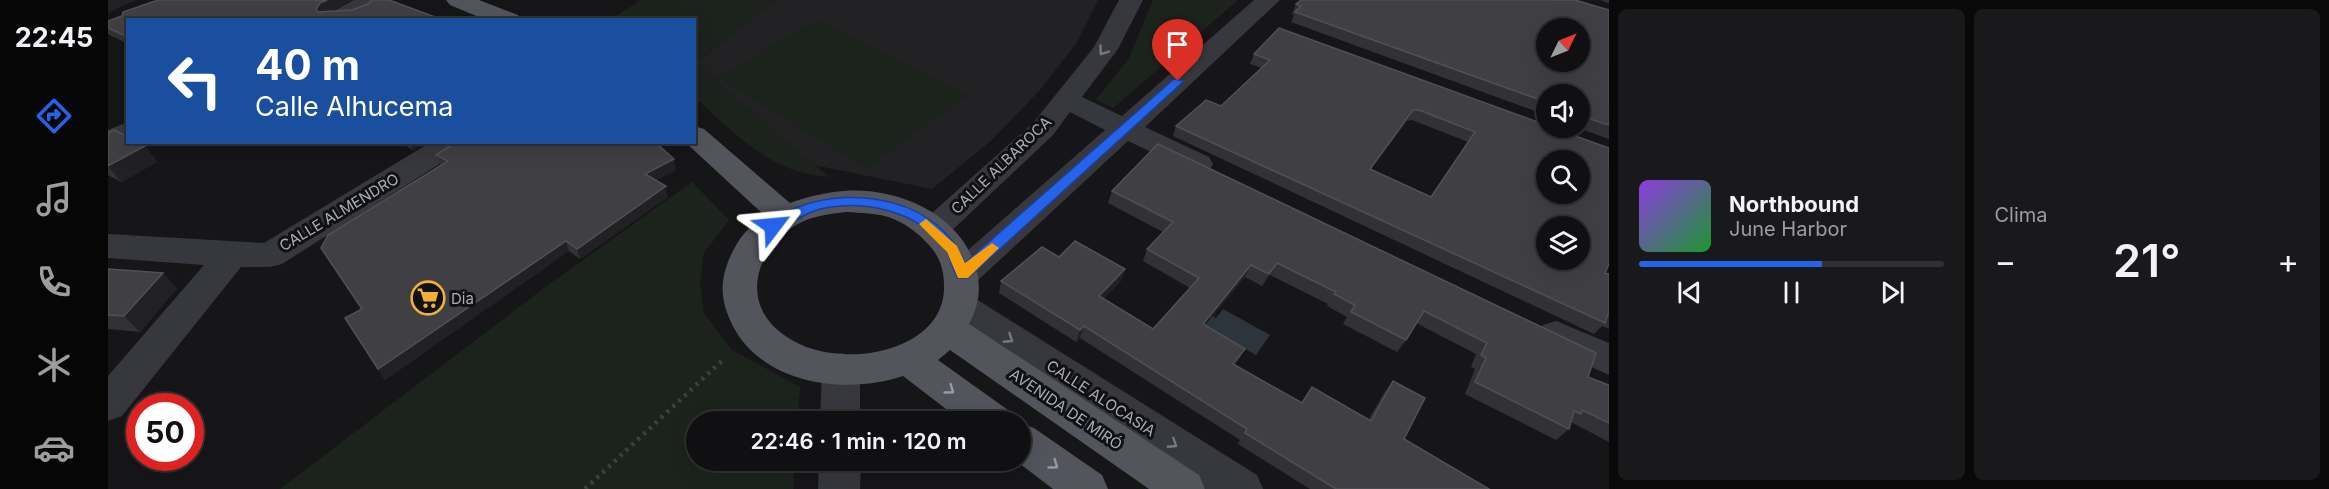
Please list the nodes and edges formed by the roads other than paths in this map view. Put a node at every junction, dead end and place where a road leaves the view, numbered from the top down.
1 (372, 0) edge
2 (1131, 0) edge
3 (467, 1) edge
4 (1264, 14) edge
5 (339, 18) edge
6 (505, 18) edge
7 (1065, 99) junction
8 (1124, 129) junction
9 (126, 132) edge
10 (696, 137) edge
11 (108, 142) edge
12 (450, 144) edge
13 (1221, 175) edge
14 (786, 217) junction
15 (934, 229) junction
16 (108, 246) edge
17 (232, 255) junction
18 (957, 303) junction
19 (1534, 324) edge
20 (907, 359) junction
21 (1609, 360) edge
22 (841, 369) junction
23 (108, 404) edge
24 (840, 411) edge
25 (979, 411) edge
26 (1031, 449) edge
27 (840, 471) edge
28 (839, 489) edge
29 (1087, 489) edge
30 (1184, 489) edge
31 (1242, 489) edge

1 - 5 street
2 -> 7 street, CALLE ALBAROCA
3 - 6 main road
4 - 8 street
7 - 8 street
7 - 15 street, CALLE ALBAROCA
8 - 13 street
8 - 18 street
9 - 11 street
10 - 14 main road
12 - 17 street, CALLE ALMENDRO
14 - 15 main road
14 - 22 main road
15 - 18 main road
16 - 17 street, CALLE ALMENDRO
17 - 23 street
18 - 20 main road
18 - 30 main road, AVENIDA DE MIRÓ
18 -> 31 street, CALLE ALOCASIA
19 - 21 street
20 - 22 main road
20 -> 25 main road
22 - 24 street
26 -> 29 main road
27 - 28 street

